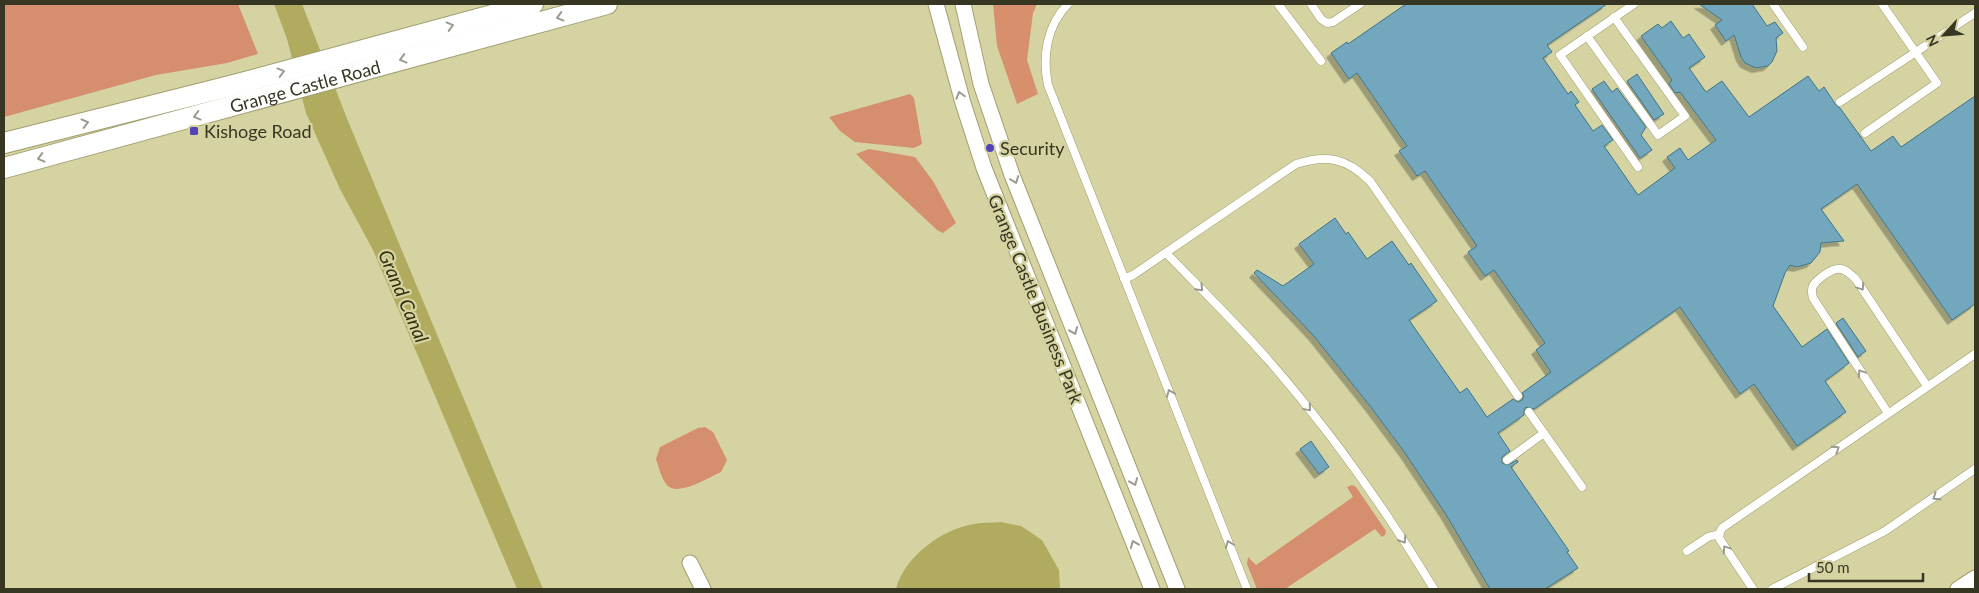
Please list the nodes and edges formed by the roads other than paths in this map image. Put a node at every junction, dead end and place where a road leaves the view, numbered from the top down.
1 (533, 4) edge
2 (606, 4) edge
3 (936, 4) edge
4 (963, 4) edge
5 (1068, 4) edge
6 (1278, 4) edge
7 (1311, 4) edge
8 (1360, 4) edge
9 (1634, 4) edge
10 (1773, 4) edge
11 (1882, 4) edge
12 (1975, 12) edge
13 (1614, 17) junction
14 (1587, 36) junction
15 (1803, 47) dead end
16 (1916, 53) junction
17 (1321, 61) dead end
18 (1840, 102) dead end
19 (1865, 133) dead end
20 (4, 143) edge
21 (1638, 167) dead end
22 (4, 168) edge
23 (1166, 253) junction
24 (1124, 279) junction
25 (1975, 354) edge
26 (1926, 386) junction
27 (1518, 396) dead end
28 (1529, 412) dead end
29 (1888, 413) junction
30 (1544, 433) junction
31 (1507, 460) dead end
32 (1975, 469) edge
33 (1582, 487) dead end
34 (1719, 534) junction
35 (1687, 551) dead end
36 (690, 562) dead end
37 (1975, 578) edge
38 (703, 589) edge
39 (1152, 589) edge
40 (1177, 589) edge
41 (1247, 589) edge
42 (1434, 589) edge
43 (1753, 589) edge
44 (1772, 589) edge
45 (1958, 589) edge

20 -> 1 main road, Grange Castle Road
2 -> 22 main road, Grange Castle Road
39 -> 3 street, Grange Castle Business Park
4 -> 40 street, Grange Castle Business Park
5 - 24 lane
6 - 17 lane
7 - 8 lane
9 - 13 lane
10 - 15 lane
11 - 16 lane
12 - 16 lane
13 - 14 lane
13 - 14 lane
14 - 21 lane
16 - 18 lane
16 - 19 lane
23 - 24 lane
23 - 27 lane
23 -> 42 lane
41 -> 24 lane
25 - 26 lane
26 - 29 lane
29 -> 26 lane
28 - 30 lane
34 -> 29 lane
30 - 31 lane
30 - 33 lane
32 -> 44 lane
34 - 35 lane
43 -> 34 lane
36 - 38 street
37 - 45 street

